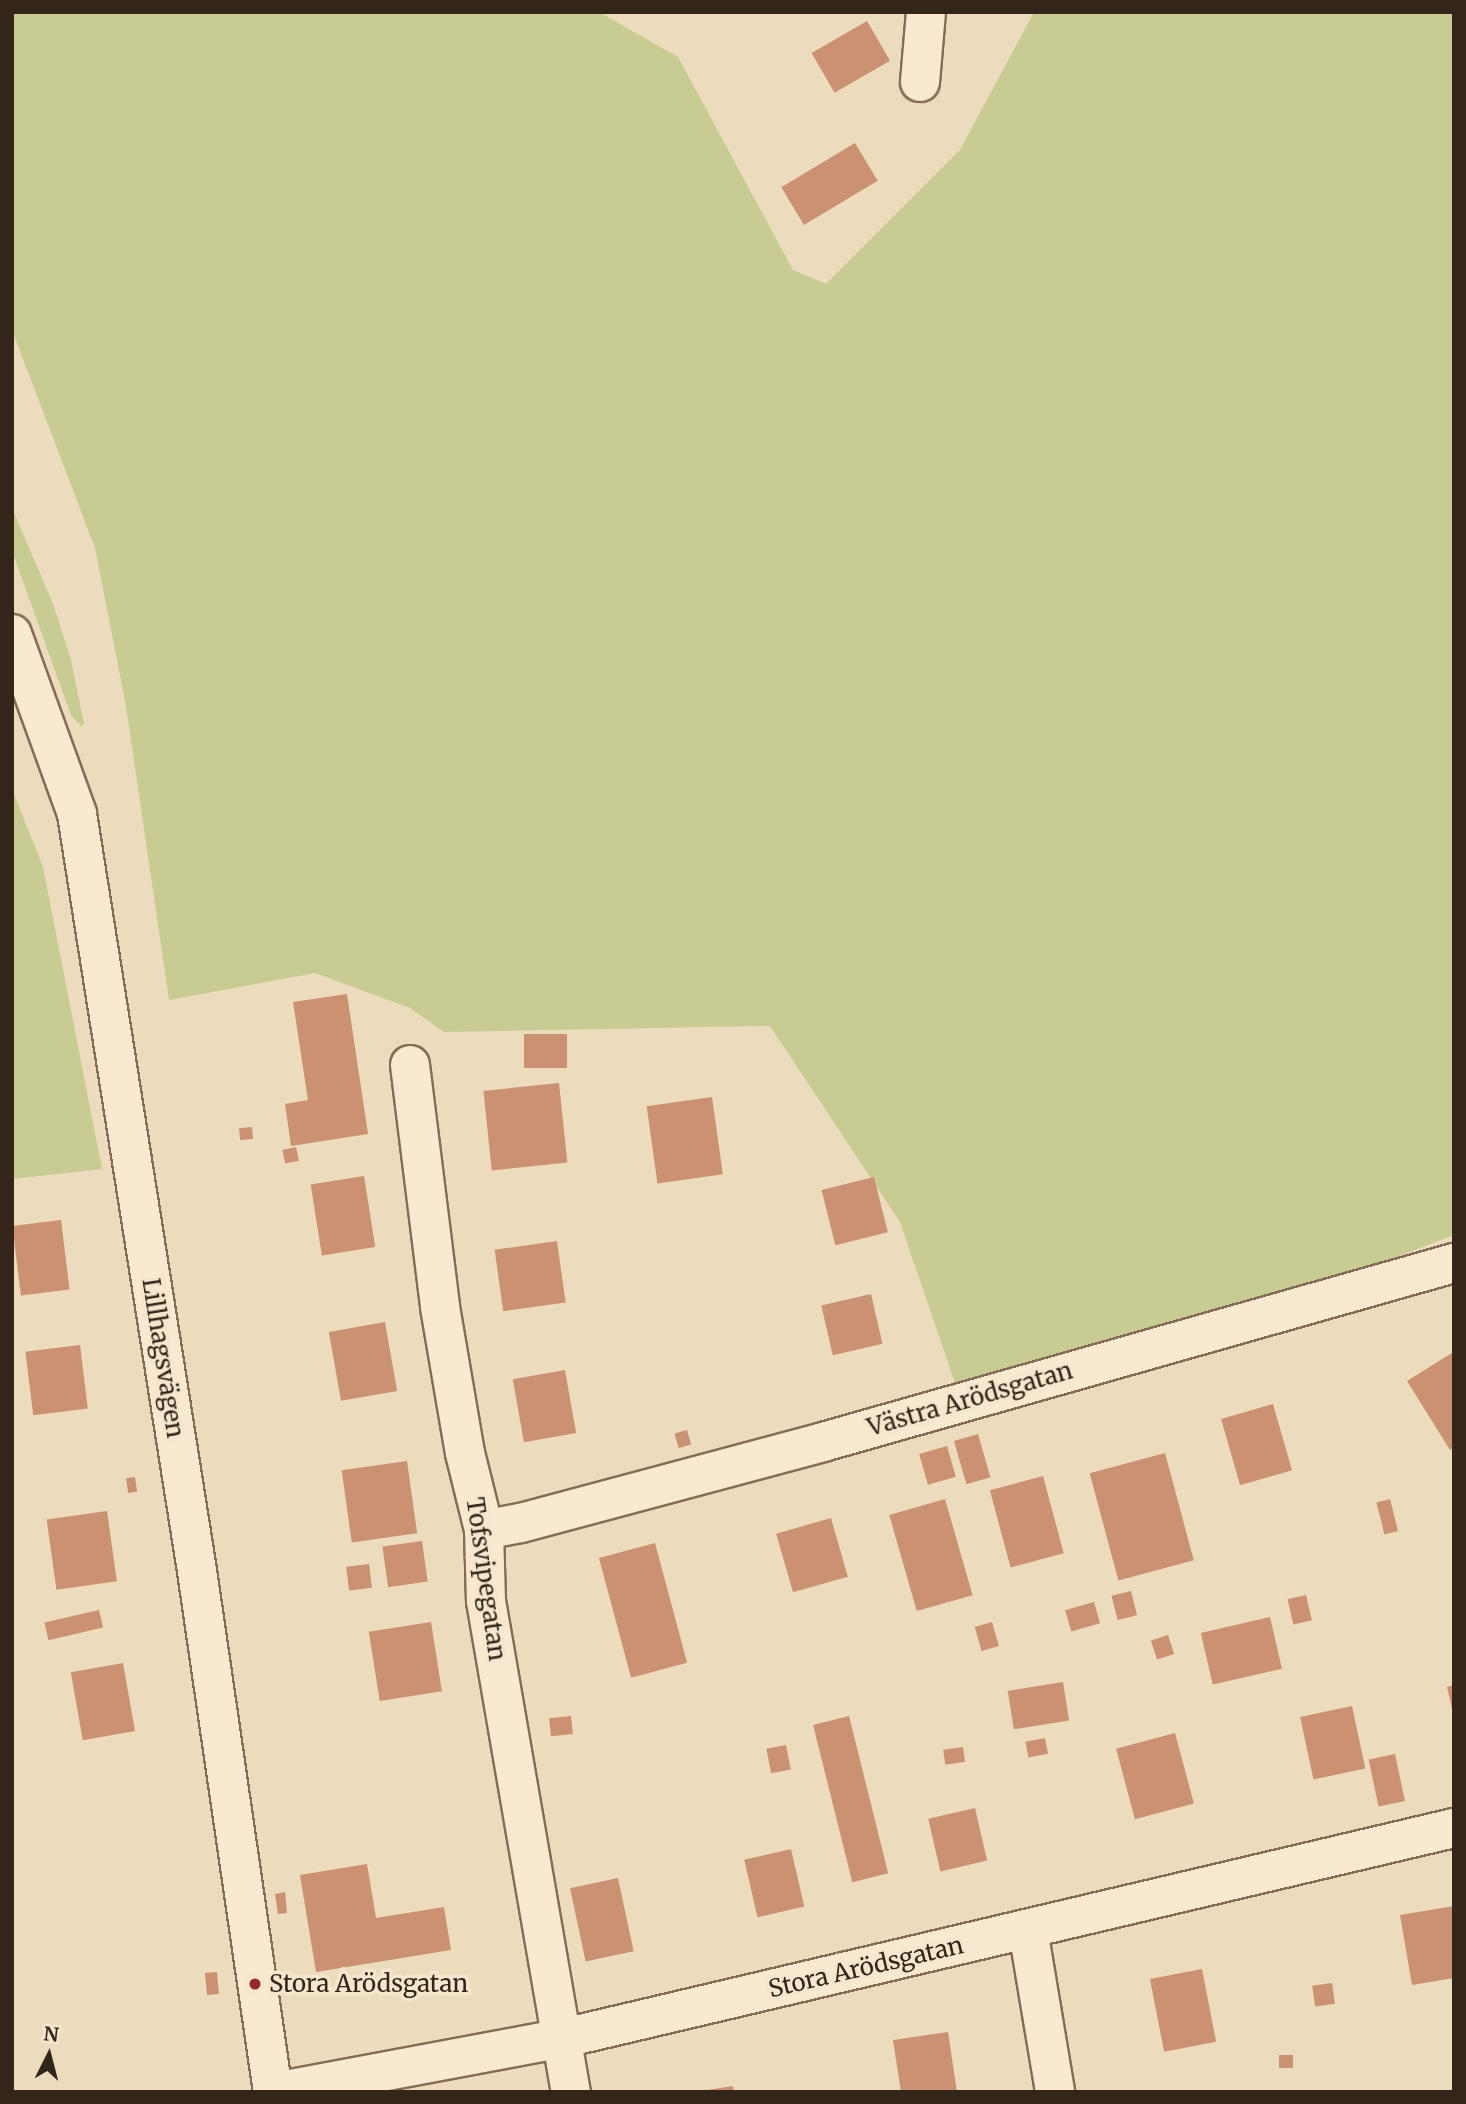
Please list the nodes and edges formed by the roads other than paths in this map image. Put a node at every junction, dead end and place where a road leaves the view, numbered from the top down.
1 (926, 12) edge
2 (920, 82) dead end
3 (12, 634) edge
4 (410, 1065) dead end
5 (1454, 1262) edge
6 (484, 1530) junction
7 (1454, 1828) edge
8 (1028, 1930) junction
9 (564, 2039) junction
10 (274, 2092) edge
11 (571, 2092) edge
12 (1055, 2092) edge

1 - 2 street
3 - 10 street, Lillhagsvägen
4 - 6 street, Tofsvipegatan
5 - 6 street, Västra Arödsgatan
6 - 9 street, Tofsvipegatan
7 - 8 street, Stora Arödsgatan
8 - 9 street, Stora Arödsgatan
8 - 12 street
9 - 10 street, Stora Arödsgatan
9 - 11 street, Tofsvipegatan

